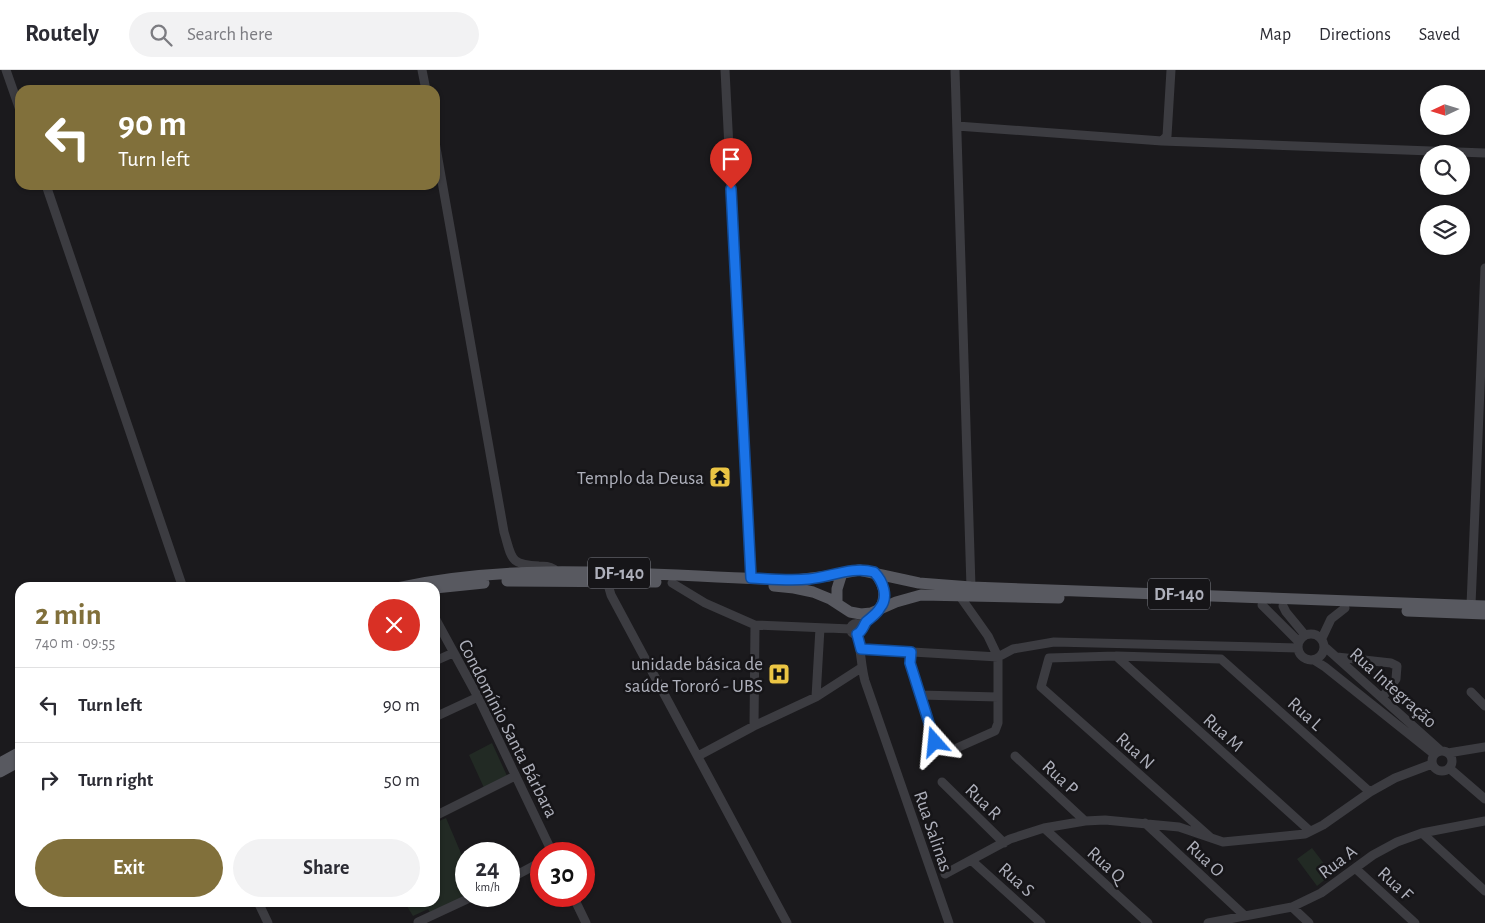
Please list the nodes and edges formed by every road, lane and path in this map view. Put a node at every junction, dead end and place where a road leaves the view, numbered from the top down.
1 (6, 70) edge
2 (422, 70) edge
3 (725, 70) edge
4 (955, 70) edge
5 (1171, 70) edge
6 (425, 85) edge
7 (15, 96) edge
8 (957, 126) junction
9 (1162, 141) junction
10 (1485, 153) edge
11 (440, 170) edge
12 (48, 190) edge
13 (1485, 268) edge
14 (556, 571) junction
15 (874, 572) junction
16 (842, 573) junction
17 (751, 578) junction
18 (607, 581) junction
19 (181, 582) edge
20 (420, 582) edge
21 (672, 583) junction
22 (440, 587) edge
23 (970, 587) junction
24 (959, 595) junction
25 (1262, 605) junction
26 (1471, 605) junction
27 (1284, 606) junction
28 (1485, 606) edge
29 (842, 607) junction
30 (1345, 608) junction
31 (880, 609) junction
32 (1485, 614) edge
33 (755, 625) junction
34 (440, 628) edge
35 (820, 628) junction
36 (855, 629) junction
37 (1301, 642) junction
38 (1323, 643) junction
39 (861, 649) junction
40 (911, 652) junction
41 (453, 653) junction
42 (1116, 656) junction
43 (998, 657) junction
44 (1337, 657) junction
45 (440, 659) edge
46 (1314, 660) junction
47 (861, 668) junction
48 (1358, 676) junction
49 (1349, 686) junction
50 (1471, 692) dead end
51 (920, 695) junction
52 (478, 697) junction
53 (816, 697) junction
54 (998, 697) junction
55 (1382, 698) junction
56 (1485, 706) edge
57 (440, 715) edge
58 (754, 726) junction
59 (1485, 747) edge
60 (1441, 753) junction
61 (15, 755) edge
62 (698, 756) junction
63 (1015, 756) dead end
64 (0, 763) edge
65 (15, 764) edge
66 (1432, 764) junction
67 (1449, 768) junction
68 (0, 772) edge
69 (515, 776) junction
70 (942, 782) dead end
71 (1370, 792) junction
72 (1485, 799) edge
73 (440, 814) edge
74 (1085, 821) junction
75 (1485, 821) edge
76 (1146, 823) junction
77 (1044, 828) junction
78 (1310, 831) junction
79 (1422, 833) junction
80 (1210, 837) junction
81 (547, 842) edge
82 (1004, 843) junction
83 (971, 860) junction
84 (1355, 868) junction
85 (945, 874) dead end
86 (1485, 891) edge
87 (455, 905) edge
88 (260, 907) edge
89 (578, 907) edge
90 (1292, 907) junction
91 (1245, 916) junction
92 (418, 922) dead end
93 (268, 923) edge
94 (586, 923) edge
95 (787, 923) edge
96 (949, 923) edge
97 (1041, 923) edge
98 (1148, 923) edge
99 (1208, 923) edge
100 (1309, 923) edge
101 (1414, 923) edge

1 - 7 street
2 - 6 street
3 - 17 street
4 - 8 street
5 - 9 street
8 - 9 street
8 - 23 street
9 - 10 street
11 - 14 street
12 - 19 street
13 - 26 street
14 - 17 main road, DF-140
14 - 20 main road, DF-140
15 - 16 main road, DF-140
15 - 23 main road, DF-140
15 - 31 main road
16 - 17 main road, DF-140
16 - 29 main road
18 - 21 main road, DF-140
18 - 22 main road, DF-140
18 - 62 street
21 - 29 main road, DF-140
21 - 33 street
23 - 26 main road, DF-140
24 - 25 main road, DF-140
24 - 31 main road, DF-140
24 - 43 street
25 - 27 main road, DF-140
25 - 37 street
26 - 28 main road, DF-140
27 - 30 main road, DF-140
27 - 37 street
29 - 31 main road, DF-140
29 - 36 street, Rua Salinas
30 - 32 main road, DF-140
30 - 38 street
31 - 36 street
33 - 35 street
33 - 58 street
34 - 41 street, Condomínio Santa Bárbara
35 - 36 street
35 - 53 street
36 - 39 street, Rua Salinas
37 - 38 street
37 - 43 street
37 - 46 street
38 - 44 street, Rua Integração
38 - 46 street
39 - 40 street
39 - 47 street, Rua Salinas
40 - 43 street
40 - 51 street
41 - 45 street
41 - 52 street, Condomínio Santa Bárbara
42 - 71 street, Rua L
42 - 78 street, Rua M
42 - 80 street, Rua N
43 - 54 street
44 - 48 street, Rua Integração
44 - 55 street
46 - 49 street, Rua Integração
47 - 53 street
47 - 96 street, Rua Salinas
48 - 49 street
48 - 55 street, Rua Integração
49 - 60 street, Rua Integração
50 - 56 street
51 - 54 street
51 - 54 street
52 - 57 street
52 - 69 street, Condomínio Santa Bárbara
53 - 58 street
55 - 60 street, Rua Integração
58 - 62 street
59 - 60 street
60 - 66 street
60 - 67 street
61 - 64 main road
62 - 95 street
63 - 74 street, Rua P
65 - 68 main road
66 - 67 street
66 - 71 street
67 - 72 street
69 - 73 street
69 - 81 street, Condomínio Santa Bárbara
70 - 82 street, Rua R
71 - 78 street
74 - 76 street
74 - 77 street
75 - 79 street, Rua A
76 - 80 street
76 - 91 street, Rua O
77 - 82 street
77 - 98 street, Rua Q
78 - 80 street
79 - 84 street, Rua A
79 - 86 street
82 - 83 street
83 - 85 street
83 - 97 street, Rua S
84 - 90 street, Rua A
84 - 101 street, Rua F
87 - 92 street
88 - 93 street
89 - 94 street
90 - 91 street, Rua A
90 - 100 street
91 - 99 street, Rua A

